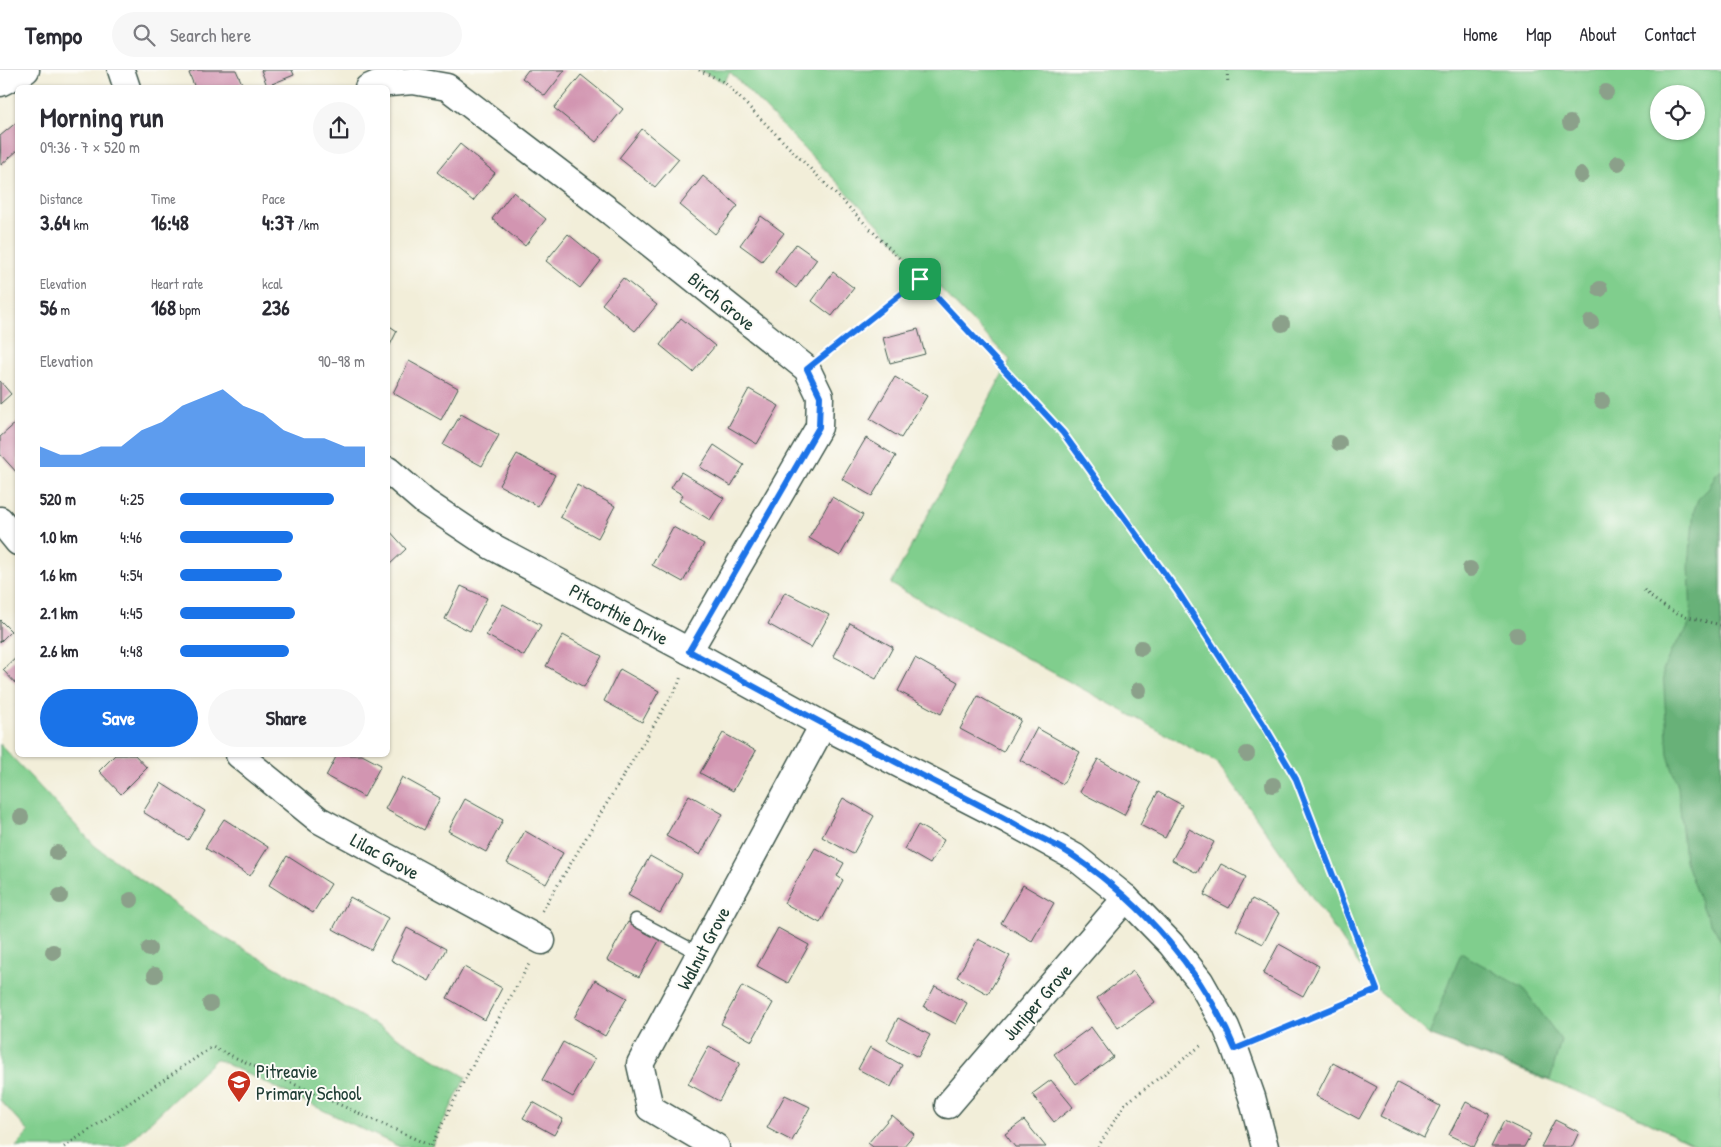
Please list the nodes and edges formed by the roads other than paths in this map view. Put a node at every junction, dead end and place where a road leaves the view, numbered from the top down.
1 (26, 70) edge
2 (120, 70) edge
3 (0, 83) edge
4 (126, 85) edge
5 (375, 85) edge
6 (390, 472) edge
7 (0, 520) edge
8 (15, 538) edge
9 (689, 651) junction
10 (823, 725) junction
11 (241, 757) edge
12 (1126, 898) junction
13 (636, 920) dead end
14 (535, 938) road end
15 (700, 954) junction
16 (948, 1106) dead end
17 (716, 1147) edge
18 (1265, 1147) edge

1 - 3 street
2 - 4 street
5 - 9 street, Birch Grove
6 - 9 street, Pitcorthie Drive
7 - 8 street
9 - 10 street, Pitcorthie Drive
10 - 12 street, Pitcorthie Drive
10 - 15 street, Walnut Grove
11 - 14 street, Lilac Grove
12 - 16 street, Juniper Grove
12 - 18 street, Pitcorthie Drive
13 - 15 lane
15 - 17 street, Walnut Grove

